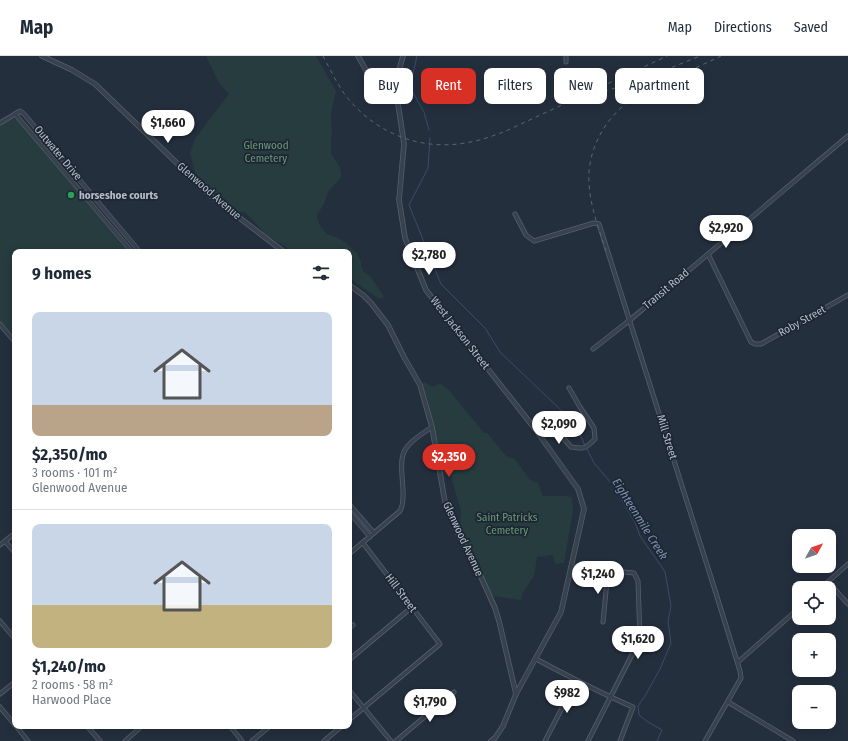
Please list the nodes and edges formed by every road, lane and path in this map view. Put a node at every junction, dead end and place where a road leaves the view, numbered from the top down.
1 (42, 56) edge
2 (358, 56) edge
3 (403, 56) edge
4 (566, 56) edge
5 (566, 62) dead end
6 (365, 68) edge
7 (400, 68) edge
8 (398, 104) edge
9 (16, 114) junction
10 (0, 123) edge
11 (848, 136) edge
12 (515, 214) dead end
13 (129, 249) edge
14 (137, 249) edge
15 (280, 249) edge
16 (708, 254) junction
17 (352, 287) edge
18 (848, 295) edge
19 (630, 320) junction
20 (0, 324) edge
21 (12, 338) edge
22 (593, 349) dead end
23 (569, 388) dead end
24 (432, 427) junction
25 (535, 428) junction
26 (352, 507) edge
27 (352, 516) edge
28 (374, 533) junction
29 (12, 535) edge
30 (370, 537) junction
31 (5, 541) junction
32 (363, 543) junction
33 (0, 545) edge
34 (12, 549) edge
35 (352, 552) edge
36 (848, 564) edge
37 (571, 567) junction
38 (608, 570) junction
39 (829, 581) edge
40 (836, 591) edge
41 (848, 604) edge
42 (412, 607) junction
43 (792, 614) edge
44 (0, 621) edge
45 (603, 622) dead end
46 (12, 635) edge
47 (352, 657) edge
48 (536, 659) junction
49 (738, 662) junction
50 (576, 681) junction
51 (12, 684) edge
52 (454, 692) dead end
53 (0, 694) edge
54 (352, 694) edge
55 (516, 694) junction
56 (610, 698) junction
57 (728, 702) junction
58 (0, 707) edge
59 (364, 708) junction
60 (352, 718) edge
61 (12, 720) edge
62 (19, 729) edge
63 (90, 729) edge
64 (139, 729) edge
65 (232, 729) edge
66 (266, 729) edge
67 (338, 729) edge
68 (28, 741) edge
69 (100, 741) edge
70 (125, 741) edge
71 (242, 741) edge
72 (252, 741) edge
73 (324, 741) edge
74 (391, 741) edge
75 (396, 741) edge
76 (491, 741) edge
77 (545, 741) edge
78 (588, 741) edge
79 (620, 741) edge
80 (705, 741) edge
81 (794, 741) edge

1 - 15 street, Glenwood Avenue
2 - 6 street
3 - 7 street, West Jackson Street
4 - 5 street
8 - 25 street, West Jackson Street
9 - 10 street
9 - 13 street, Outwater Drive
9 - 14 street, Outwater Drive
11 - 16 street, Transit Road
12 - 19 street, Mill Street
16 - 18 street, Roby Street
16 - 19 street, Transit Road
17 - 24 street, Glenwood Avenue
19 - 22 street, Transit Road
19 - 49 street, Mill Street
20 - 21 street
23 - 25 street
24 - 28 street
24 - 55 street, Glenwood Avenue
25 - 37 street, West Jackson Street
26 - 28 street
27 - 30 street
28 - 30 street
29 - 31 street
30 - 32 street
31 - 33 street
31 - 34 street
32 - 35 street
32 - 42 street, Hill Street
36 - 39 street
37 - 38 street
37 - 48 street, West Jackson Street
38 - 45 street
38 - 56 street
40 - 41 street
42 - 47 street
42 - 59 street, Hill Street
43 - 49 street
44 - 46 street
48 - 50 street
48 - 55 street, West Jackson Street
49 - 57 street, Mill Street
50 - 56 street
50 - 77 street
51 - 53 street
52 - 75 street
54 - 59 street
55 - 76 street, West Jackson Street
56 - 78 street
56 - 79 street
57 - 80 street, Mill Street
57 - 81 street
58 - 61 street
59 - 60 street
59 - 74 street
62 - 68 street
63 - 69 street
64 - 70 street
65 - 71 street
66 - 72 street
67 - 73 street

